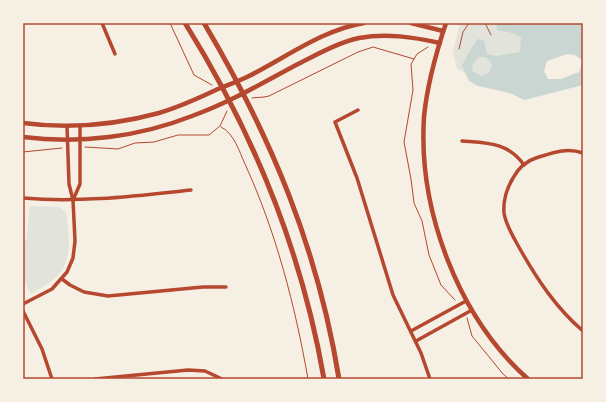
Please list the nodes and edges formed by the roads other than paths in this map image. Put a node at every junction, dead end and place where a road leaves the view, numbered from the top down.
1 (102, 23) edge
2 (185, 23) edge
3 (204, 23) edge
4 (364, 23) edge
5 (411, 23) edge
6 (446, 23) edge
7 (443, 31) junction
8 (440, 43) junction
9 (115, 54) dead end
10 (237, 81) junction
11 (223, 87) junction
12 (243, 93) junction
13 (229, 100) junction
14 (358, 110) dead end
15 (23, 123) edge
16 (67, 126) junction
17 (80, 126) junction
18 (23, 137) edge
19 (68, 140) junction
20 (80, 140) junction
21 (462, 141) dead end
22 (583, 153) edge
23 (524, 165) junction
24 (191, 190) dead end
25 (23, 198) edge
26 (74, 200) junction
27 (62, 279) junction
28 (226, 287) dead end
29 (466, 301) junction
30 (23, 304) edge
31 (472, 310) junction
32 (23, 311) edge
33 (410, 331) junction
34 (583, 331) edge
35 (416, 341) junction
36 (152, 374) junction
37 (52, 379) edge
38 (95, 379) edge
39 (153, 379) edge
40 (222, 379) edge
41 (324, 379) edge
42 (339, 379) edge
43 (430, 379) edge
44 (528, 379) edge

1 - 9 street
2 - 11 main road
3 - 10 main road
4 - 10 street
5 - 7 street
6 - 7 street
7 - 8 street
8 - 12 street
8 - 29 street
10 - 11 street
10 - 12 main road
11 - 13 main road
11 - 17 street
12 - 13 street
12 - 42 main road
13 - 20 street
13 - 41 main road
14 - 33 street
15 - 16 street
16 - 17 street
16 - 19 street
17 - 20 street
18 - 19 street
19 - 20 street
19 - 26 street
20 - 26 street
21 - 23 street
22 - 23 street
23 - 34 street
24 - 26 street
25 - 26 street
26 - 27 street
27 - 28 street
27 - 30 street
29 - 31 street
29 - 33 street
31 - 35 street
31 - 44 street
32 - 37 street
33 - 35 street
35 - 43 street
36 - 38 street
36 - 39 street
36 - 40 street

